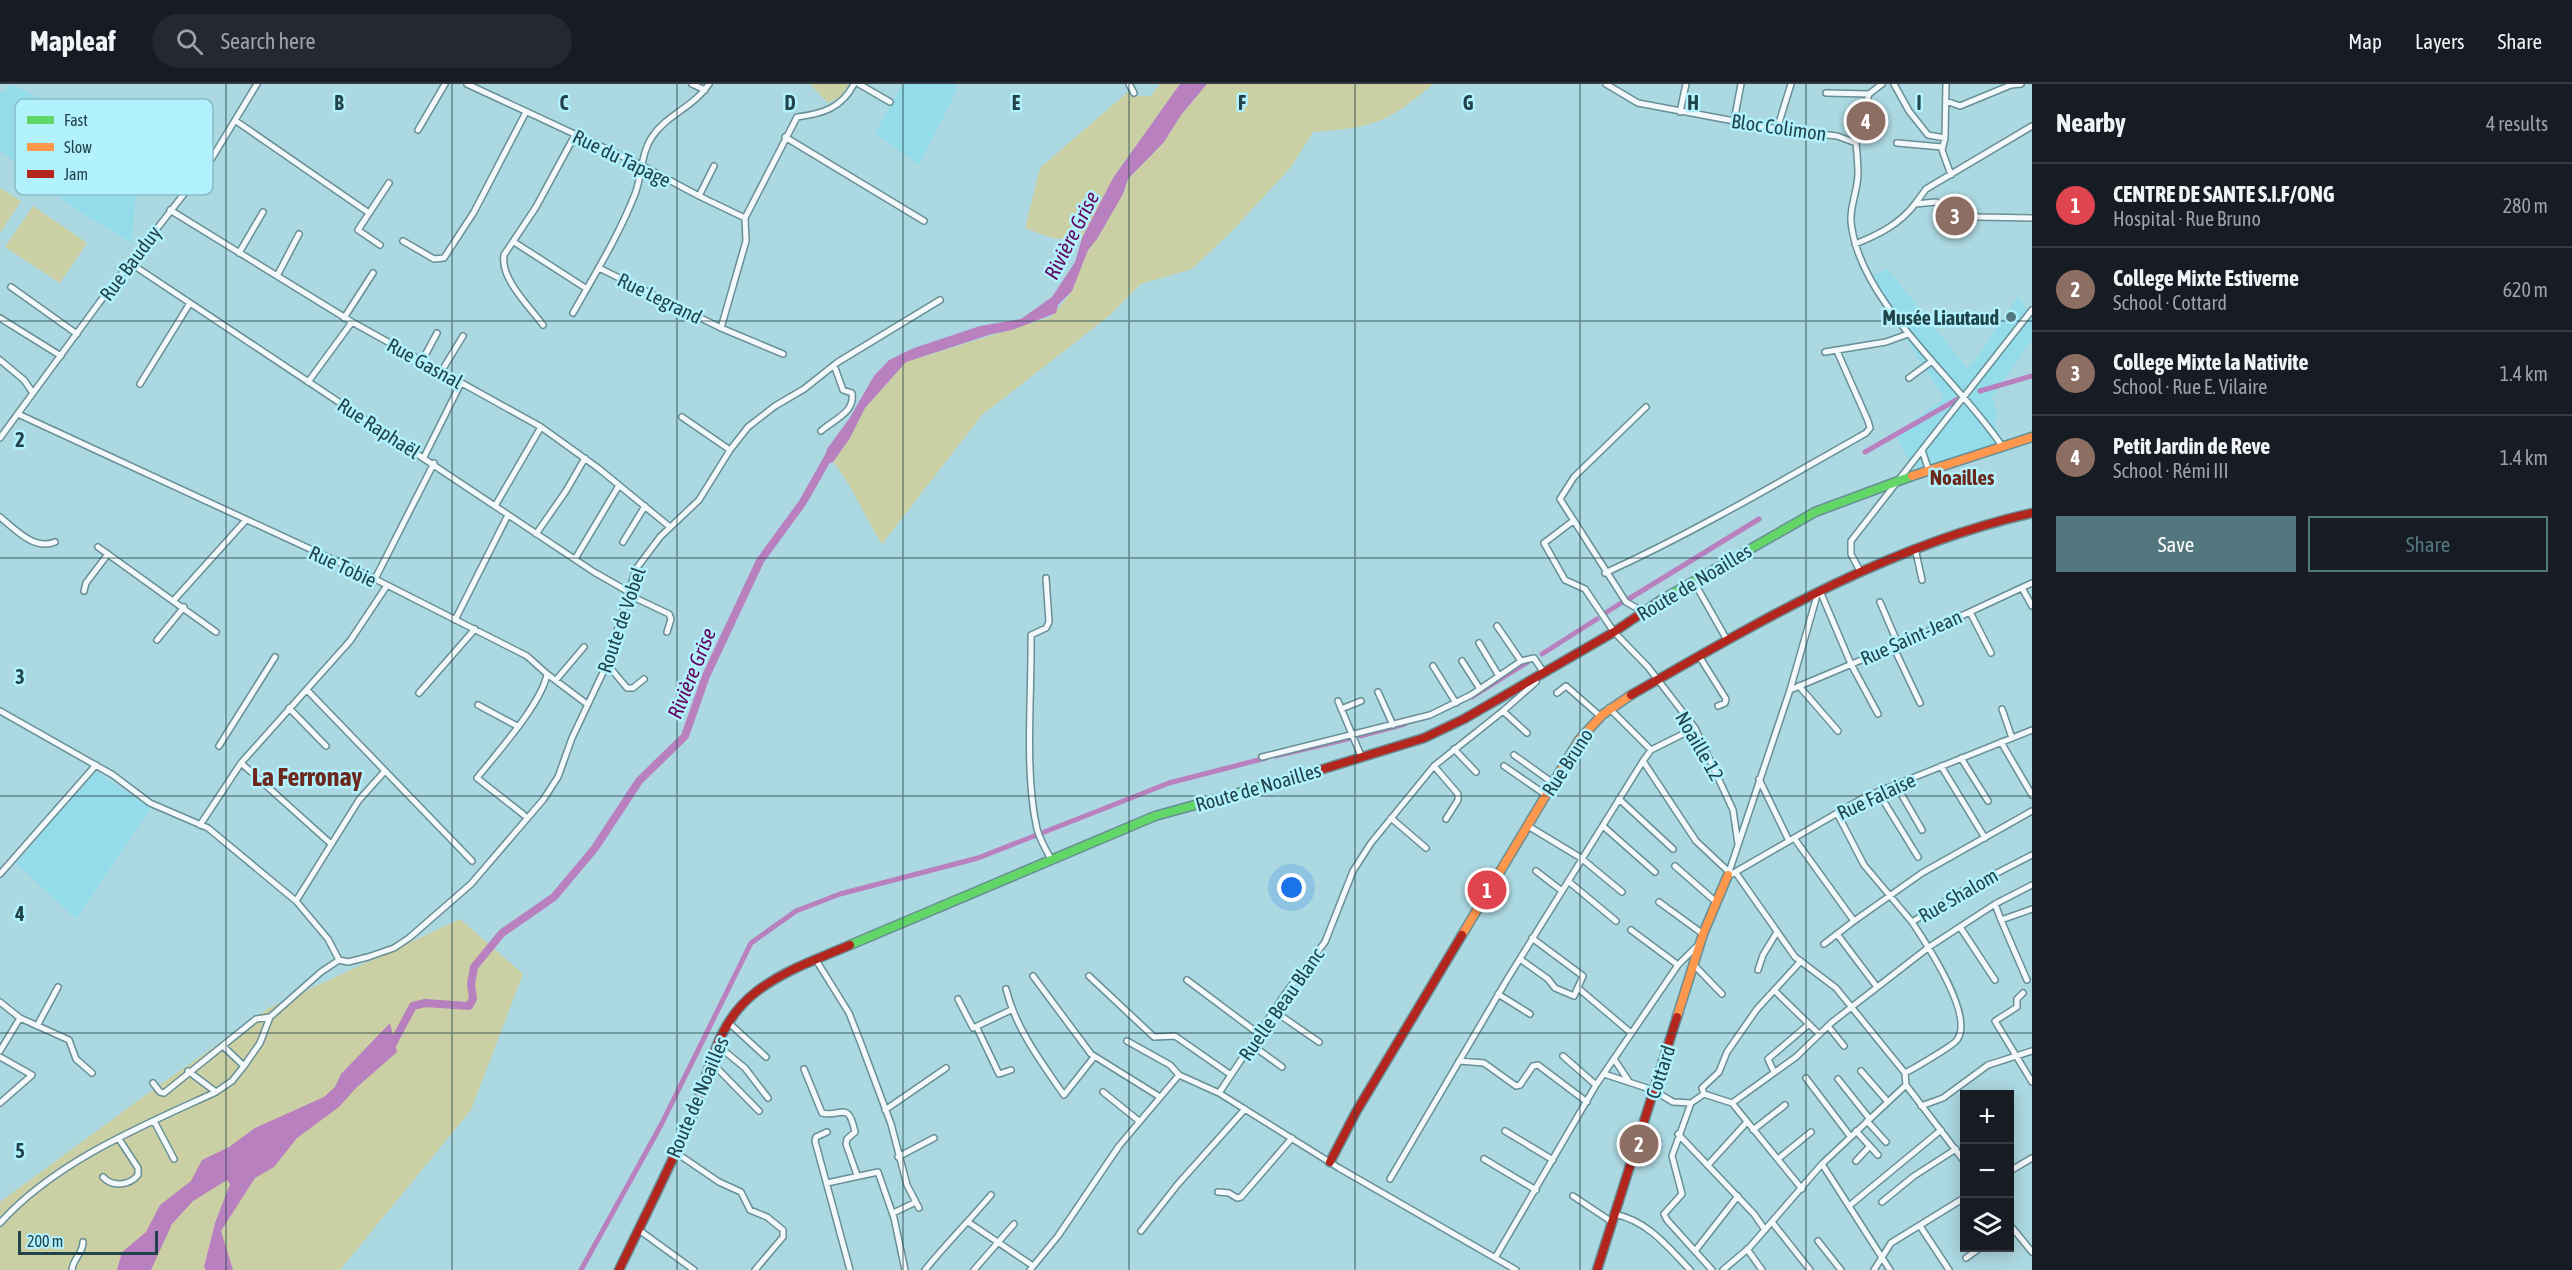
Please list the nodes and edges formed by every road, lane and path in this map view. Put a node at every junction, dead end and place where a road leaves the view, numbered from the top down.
1 (257, 84) edge
2 (445, 84) edge
3 (467, 84) edge
4 (692, 84) edge
5 (709, 84) edge
6 (845, 84) edge
7 (859, 84) edge
8 (1129, 84) edge
9 (1606, 84) edge
10 (1623, 84) edge
11 (1686, 84) edge
12 (1741, 84) edge
13 (1791, 84) edge
14 (1882, 84) edge
15 (1894, 84) edge
16 (1946, 84) edge
17 (2020, 84) edge
18 (853, 86) edge
19 (705, 90) junction
20 (1134, 93) dead end
21 (1620, 93) junction
22 (1826, 93) dead end
23 (1869, 94) junction
24 (1946, 101) junction
25 (890, 102) dead end
26 (526, 112) junction
27 (1680, 112) junction
28 (236, 121) junction
29 (1734, 121) junction
30 (2032, 126) edge
31 (1777, 129) junction
32 (418, 130) dead end
33 (575, 135) junction
34 (785, 137) junction
35 (1945, 138) junction
36 (1856, 143) junction
37 (1897, 143) dead end
38 (1942, 147) junction
39 (213, 157) edge
40 (643, 166) junction
41 (714, 166) dead end
42 (1951, 175) junction
43 (389, 183) dead end
44 (182, 195) edge
45 (699, 196) junction
46 (1915, 204) junction
47 (170, 210) junction
48 (263, 212) dead end
49 (369, 213) junction
50 (745, 218) junction
51 (2032, 218) edge
52 (924, 221) dead end
53 (299, 234) dead end
54 (403, 241) dead end
55 (514, 242) junction
56 (1855, 244) junction
57 (380, 245) dead end
58 (239, 253) junction
59 (130, 263) junction
60 (599, 268) junction
61 (373, 273) dead end
62 (277, 276) junction
63 (11, 287) dead end
64 (587, 289) junction
65 (940, 300) dead end
66 (190, 303) junction
67 (2032, 310) edge
68 (573, 313) dead end
69 (0, 318) edge
70 (344, 318) junction
71 (352, 322) junction
72 (543, 325) dead end
73 (721, 328) junction
74 (437, 333) dead end
75 (76, 334) junction
76 (1908, 334) junction
77 (463, 336) dead end
78 (1837, 351) junction
79 (1825, 352) dead end
80 (783, 354) dead end
81 (61, 356) junction
82 (0, 360) edge
83 (422, 361) junction
84 (1932, 361) junction
85 (834, 365) junction
86 (441, 372) junction
87 (1910, 378) dead end
88 (308, 381) junction
89 (461, 383) junction
90 (140, 384) dead end
91 (33, 393) junction
92 (1966, 397) junction
93 (1646, 407) dead end
94 (18, 414) junction
95 (682, 417) dead end
96 (541, 427) junction
97 (821, 431) dead end
98 (2032, 437) edge
99 (0, 438) edge
100 (2002, 446) junction
101 (730, 450) junction
102 (1922, 450) junction
103 (424, 457) junction
104 (585, 458) junction
105 (434, 463) junction
106 (1929, 471) junction
107 (1896, 481) junction
108 (618, 487) junction
109 (495, 506) junction
110 (645, 506) junction
111 (2032, 513) edge
112 (508, 515) junction
113 (0, 517) edge
114 (246, 520) junction
115 (1573, 521) junction
116 (670, 527) junction
117 (536, 534) junction
118 (55, 542) dead end
119 (623, 542) dead end
120 (98, 548) dead end
121 (1915, 548) junction
122 (108, 554) junction
123 (575, 559) junction
124 (1605, 573) junction
125 (1860, 573) junction
126 (1046, 578) dead end
127 (375, 579) junction
128 (1922, 580) dead end
129 (1694, 582) junction
130 (2032, 583) edge
131 (386, 586) junction
132 (2022, 588) junction
133 (84, 591) dead end
134 (1819, 592) junction
135 (629, 594) junction
136 (174, 600) junction
137 (1880, 602) dead end
138 (2032, 606) edge
139 (184, 607) junction
140 (1642, 611) junction
141 (1970, 612) junction
142 (455, 620) junction
143 (1497, 626) dead end
144 (475, 629) junction
145 (216, 632) dead end
146 (667, 632) dead end
147 (1614, 632) junction
148 (157, 640) dead end
149 (1727, 640) junction
150 (1479, 643) dead end
151 (1896, 645) junction
152 (584, 647) dead end
153 (1991, 653) dead end
154 (1699, 656) junction
155 (275, 657) dead end
156 (1462, 661) dead end
157 (1521, 661) junction
158 (607, 664) junction
159 (1851, 664) junction
160 (1433, 666) dead end
161 (1545, 673) junction
162 (547, 674) junction
163 (1499, 676) junction
164 (556, 680) junction
165 (644, 680) dead end
166 (1658, 680) junction
167 (1800, 686) junction
168 (1480, 689) junction
169 (307, 690) junction
170 (1790, 690) junction
171 (1378, 692) dead end
172 (419, 693) dead end
173 (1557, 693) dead end
174 (1338, 701) dead end
175 (1361, 701) dead end
176 (1456, 703) junction
177 (1920, 703) dead end
178 (587, 704) junction
179 (478, 705) dead end
180 (1718, 706) dead end
181 (289, 708) junction
182 (1609, 708) junction
183 (1341, 709) junction
184 (2002, 709) dead end
185 (0, 711) edge
186 (1503, 711) junction
187 (1878, 714) dead end
188 (1600, 716) junction
189 (1393, 725) junction
190 (517, 726) junction
191 (1695, 729) junction
192 (2032, 730) edge
193 (1838, 731) dead end
194 (1527, 733) dead end
195 (1352, 734) junction
196 (2012, 738) junction
197 (2001, 742) junction
198 (219, 746) dead end
199 (326, 746) dead end
200 (1454, 749) junction
201 (1651, 750) junction
202 (1514, 755) dead end
203 (1262, 757) dead end
204 (1362, 758) junction
205 (1961, 758) junction
206 (1643, 761) junction
207 (241, 763) junction
208 (96, 765) junction
209 (1434, 766) junction
210 (1504, 766) dead end
211 (1941, 766) junction
212 (385, 771) junction
213 (1476, 772) dead end
214 (1759, 779) junction
215 (1553, 783) junction
216 (1896, 785) junction
217 (1878, 792) junction
218 (1546, 795) junction
219 (2032, 795) edge
220 (1619, 799) junction
221 (1988, 801) dead end
222 (2032, 810) edge
223 (1837, 813) junction
224 (524, 815) dead end
225 (1391, 818) junction
226 (1446, 819) dead end
227 (200, 825) junction
228 (1603, 825) junction
229 (1528, 826) junction
230 (1922, 830) dead end
231 (1985, 838) junction
232 (1792, 840) junction
233 (330, 843) junction
234 (1738, 844) junction
235 (1426, 848) dead end
236 (1673, 849) dead end
237 (2032, 855) edge
238 (1918, 856) dead end
239 (1581, 858) junction
240 (1051, 859) junction
241 (472, 861) dead end
242 (1675, 866) dead end
243 (1536, 872) dead end
244 (1655, 872) dead end
245 (1731, 873) junction
246 (0, 874) edge
247 (1568, 881) junction
248 (2032, 885) edge
249 (1562, 891) junction
250 (1623, 892) dead end
251 (1889, 896) junction
252 (296, 901) junction
253 (1659, 902) dead end
254 (1716, 902) junction
255 (1995, 904) junction
256 (2032, 909) edge
257 (1616, 921) dead end
258 (1854, 921) junction
259 (2001, 921) junction
260 (1911, 922) junction
261 (1960, 927) junction
262 (1631, 930) dead end
263 (1778, 932) junction
264 (1837, 934) junction
265 (1532, 938) junction
266 (1702, 938) junction
267 (1824, 944) dead end
268 (1929, 948) junction
269 (1520, 959) junction
270 (339, 960) junction
271 (816, 960) junction
272 (1801, 961) junction
273 (1678, 965) junction
274 (1694, 965) junction
275 (1758, 970) dead end
276 (1033, 976) dead end
277 (1089, 976) dead end
278 (1187, 980) dead end
279 (1995, 980) dead end
280 (2027, 980) dead end
281 (58, 987) dead end
282 (1877, 987) junction
283 (1578, 988) junction
284 (1006, 989) dead end
285 (1774, 990) junction
286 (2023, 993) dead end
287 (1498, 994) junction
288 (1722, 994) dead end
289 (958, 999) dead end
290 (0, 1002) edge
291 (1853, 1007) junction
292 (1011, 1010) junction
293 (1274, 1011) junction
294 (1530, 1014) dead end
295 (270, 1017) junction
296 (20, 1018) junction
297 (729, 1023) junction
298 (1809, 1024) junction
299 (37, 1026) junction
300 (1828, 1026) junction
301 (977, 1028) junction
302 (1631, 1033) junction
303 (1259, 1034) junction
304 (1819, 1034) junction
305 (1126, 1041) dead end
306 (1319, 1042) dead end
307 (717, 1045) junction
308 (1252, 1045) junction
309 (1844, 1046) dead end
310 (224, 1047) junction
311 (0, 1051) edge
312 (2032, 1051) edge
313 (1563, 1056) dead end
314 (0, 1057) edge
315 (766, 1057) dead end
316 (1094, 1057) junction
317 (2016, 1058) junction
318 (1614, 1059) junction
319 (709, 1060) junction
320 (1459, 1061) junction
321 (244, 1066) junction
322 (1281, 1067) dead end
323 (946, 1068) dead end
324 (804, 1070) dead end
325 (1011, 1070) dead end
326 (188, 1071) junction
327 (1862, 1071) dead end
328 (1774, 1072) junction
329 (92, 1073) dead end
330 (1905, 1073) junction
331 (1604, 1074) junction
332 (1232, 1075) junction
333 (1179, 1076) junction
334 (1806, 1078) dead end
335 (1838, 1079) dead end
336 (1628, 1081) junction
337 (2032, 1082) edge
338 (153, 1083) dead end
339 (1596, 1085) junction
340 (1906, 1085) junction
341 (1653, 1090) junction
342 (216, 1092) junction
343 (1103, 1092) dead end
344 (1219, 1093) junction
345 (1704, 1094) junction
346 (1160, 1097) junction
347 (768, 1098) dead end
348 (1587, 1102) junction
349 (1888, 1102) junction
350 (0, 1103) edge
351 (1691, 1103) junction
352 (1732, 1103) junction
353 (1785, 1106) dead end
354 (1921, 1106) junction
355 (1245, 1109) junction
356 (885, 1110) junction
357 (759, 1111) dead end
358 (1868, 1120) junction
359 (154, 1121) junction
360 (1139, 1121) junction
361 (1747, 1122) junction
362 (1754, 1130) junction
363 (1941, 1130) junction
364 (1505, 1131) dead end
365 (1856, 1131) junction
366 (827, 1132) dead end
367 (1811, 1132) dead end
368 (1678, 1134) junction
369 (1850, 1136) junction
370 (934, 1138) dead end
371 (1292, 1138) junction
372 (119, 1139) junction
373 (1886, 1142) dead end
374 (1870, 1146) junction
375 (1956, 1149) junction
376 (675, 1152) junction
377 (1960, 1154) edge
378 (1878, 1155) dead end
379 (898, 1157) junction
380 (2032, 1158) edge
381 (174, 1159) dead end
382 (1484, 1159) dead end
383 (1553, 1160) junction
384 (1778, 1160) junction
385 (1856, 1161) dead end
386 (1330, 1162) junction
387 (1822, 1164) junction
388 (1708, 1166) junction
389 (2014, 1169) edge
390 (857, 1175) junction
391 (103, 1177) dead end
392 (1390, 1179) dead end
393 (827, 1183) junction
394 (1802, 1189) junction
395 (1536, 1190) junction
396 (1218, 1192) dead end
397 (991, 1195) dead end
398 (1573, 1196) dead end
399 (1738, 1196) junction
400 (1960, 1201) edge
401 (1882, 1202) dead end
402 (914, 1203) junction
403 (1849, 1206) junction
404 (919, 1208) dead end
405 (893, 1213) junction
406 (1613, 1218) junction
407 (968, 1222) junction
408 (1772, 1222) junction
409 (0, 1223) edge
410 (1014, 1224) dead end
411 (1920, 1226) junction
412 (639, 1230) junction
413 (1765, 1230) junction
414 (2014, 1230) edge
415 (1141, 1231) dead end
416 (1818, 1241) dead end
417 (82, 1242) dead end
418 (999, 1243) junction
419 (1747, 1250) junction
420 (1695, 1251) junction
421 (1974, 1252) edge
422 (2032, 1252) edge
423 (1495, 1258) junction
424 (1966, 1258) dead end
425 (1883, 1260) junction
426 (1731, 1263) junction
427 (1031, 1268) edge
428 (72, 1270) edge
429 (620, 1270) edge
430 (694, 1270) edge
431 (755, 1270) edge
432 (850, 1270) edge
433 (905, 1270) edge
434 (925, 1270) edge
435 (974, 1270) edge
436 (1516, 1270) edge
437 (1597, 1270) edge
438 (1690, 1270) edge
439 (1712, 1270) edge
440 (1724, 1270) edge
441 (1737, 1270) edge
442 (1762, 1270) edge
443 (1810, 1270) edge
444 (1841, 1270) edge
445 (1874, 1270) edge
446 (1890, 1270) edge
447 (1949, 1270) edge

1 - 28 street, Rue Bauduy
2 - 32 street
3 - 26 street, Rue du Tapage
4 - 19 street
5 - 19 street
6 - 18 street
7 - 25 street
8 - 20 street
9 - 21 street, Bloc Colimon
10 - 21 street
11 - 27 street
12 - 29 street
13 - 31 street
14 - 23 street
15 - 35 street
16 - 24 street
17 - 24 street
18 - 34 street
19 - 40 street
21 - 27 street, Bloc Colimon
22 - 23 street
23 - 36 street
24 - 35 street
26 - 33 street, Rue du Tapage
26 - 54 street
27 - 29 street, Bloc Colimon
28 - 39 street, Rue Bauduy
28 - 49 street
29 - 31 street, Bloc Colimon
30 - 42 street
31 - 36 street, Bloc Colimon
33 - 40 street, Rue du Tapage
33 - 55 street
34 - 50 street
34 - 52 street
35 - 38 street
36 - 56 street
37 - 38 street
38 - 42 street
40 - 45 street, Rue du Tapage
40 - 60 street
41 - 45 street
42 - 46 street
43 - 49 street
44 - 47 street, Rue Bauduy
45 - 50 street, Rue du Tapage
46 - 51 street
46 - 56 street
47 - 58 street, Rue Gasnal
47 - 59 street, Rue Bauduy
48 - 58 street
49 - 57 street
50 - 73 street
53 - 62 street
55 - 64 street
55 - 72 street
56 - 76 street
58 - 62 street, Rue Gasnal
59 - 66 street, Rue Raphaël
59 - 75 street, Rue Bauduy
60 - 64 street
60 - 73 street, Rue Legrand
61 - 70 street
62 - 70 street, Rue Gasnal
63 - 75 street
64 - 68 street
65 - 85 street, Route de Vobel
66 - 88 street, Rue Raphaël
66 - 90 street
67 - 92 street
69 - 81 street
70 - 71 street, Rue Gasnal
71 - 83 street, Rue Gasnal
71 - 88 street
73 - 80 street, Rue Legrand
74 - 83 street
75 - 81 street, Rue Bauduy
76 - 78 street
76 - 84 street
77 - 86 street
78 - 79 street
78 - 124 street
81 - 91 street, Rue Bauduy
82 - 91 street
83 - 86 street, Rue Gasnal
84 - 87 street
84 - 92 street
85 - 97 street
85 - 101 street, Route de Vobel
86 - 89 street, Rue Gasnal
88 - 103 street, Rue Raphaël
89 - 96 street, Rue Gasnal
89 - 103 street
91 - 94 street, Rue Bauduy
92 - 100 street
92 - 102 street
93 - 115 street
94 - 99 street, Rue Bauduy
94 - 114 street, Rue Tobie
95 - 101 street
96 - 104 street, Rue Gasnal
96 - 109 street
98 - 100 street, Route de Noailles
100 - 106 street, Route de Noailles
101 - 116 street, Route de Vobel
102 - 106 street
102 - 107 street
103 - 105 street, Rue Raphaël
104 - 108 street, Rue Gasnal
104 - 117 street
105 - 109 street, Rue Raphaël
105 - 127 street
106 - 107 street, Route de Noailles
107 - 125 street
107 - 129 street, Route de Noailles
108 - 110 street, Rue Gasnal
108 - 123 street
109 - 112 street, Rue Raphaël
110 - 116 street, Rue Gasnal
110 - 119 street
111 - 121 street, Rue Bruno
112 - 117 street, Rue Raphaël
112 - 142 street
113 - 118 street
114 - 127 street, Rue Tobie
114 - 136 street
115 - 124 street
115 - 147 street, Noaille 12
116 - 135 street, Route de Vobel
117 - 123 street, Rue Raphaël
120 - 122 street
121 - 125 street, Rue Bruno
121 - 128 street
122 - 133 street
122 - 136 street
123 - 135 street, Rue Raphaël
124 - 140 street
125 - 134 street, Rue Bruno
126 - 240 street
127 - 131 street, Rue Tobie
129 - 140 street, Route de Noailles
129 - 149 street
130 - 132 street, Rue Saint-Jean
131 - 142 street, Rue Tobie
131 - 169 street
132 - 138 street
132 - 141 street, Rue Saint-Jean
134 - 149 street, Rue Bruno
134 - 159 street
134 - 170 street
135 - 146 street, Rue Raphaël
135 - 158 street, Route de Vobel
136 - 139 street
137 - 151 street
139 - 145 street
139 - 148 street
140 - 147 street, Route de Noailles
141 - 151 street, Rue Saint-Jean
141 - 153 street
142 - 144 street, Rue Tobie
143 - 157 street
144 - 162 street, Rue Tobie
144 - 172 street
147 - 161 street, Route de Noailles
147 - 166 street, Noaille 12
149 - 154 street, Rue Bruno
150 - 163 street
151 - 159 street, Rue Saint-Jean
151 - 177 street
152 - 164 street
154 - 166 street, Rue Bruno
154 - 180 street
155 - 198 street
156 - 168 street
157 - 161 street
157 - 163 street
158 - 165 street
158 - 178 street, Route de Vobel
159 - 167 street, Rue Saint-Jean
159 - 187 street
160 - 176 street
161 - 186 street, Ruelle Beau Blanc
161 - 204 street, Route de Noailles
162 - 164 street, Rue Tobie
162 - 190 street
163 - 168 street
164 - 178 street, Rue Tobie
166 - 182 street, Rue Bruno
166 - 191 street, Noaille 12
167 - 170 street, Rue Saint-Jean
167 - 193 street
168 - 176 street
169 - 181 street
169 - 212 street
170 - 214 street
171 - 189 street
173 - 188 street
174 - 183 street
175 - 183 street
176 - 189 street
178 - 270 street, Route de Vobel
179 - 190 street
181 - 199 street
181 - 207 street
182 - 188 street, Rue Bruno
182 - 201 street
183 - 195 street
184 - 196 street
185 - 208 street
186 - 194 street
186 - 200 street, Ruelle Beau Blanc
188 - 215 street, Rue Bruno
189 - 195 street
190 - 224 street
191 - 201 street
191 - 234 street, Noaille 12
192 - 196 street, Rue Falaise
195 - 203 street
195 - 204 street
196 - 197 street, Rue Falaise
197 - 205 street, Rue Falaise
197 - 219 street
200 - 209 street, Ruelle Beau Blanc
200 - 213 street
201 - 206 street
202 - 215 street
204 - 240 street, Route de Noailles
205 - 211 street, Rue Falaise
205 - 221 street
206 - 220 street
206 - 245 street
207 - 227 street
207 - 233 street
208 - 227 street
208 - 246 street
209 - 225 street, Ruelle Beau Blanc
209 - 226 street
210 - 218 street
211 - 216 street, Rue Falaise
211 - 231 street
212 - 233 street
212 - 241 street
214 - 232 street
214 - 234 street
215 - 218 street, Rue Bruno
216 - 217 street, Rue Falaise
216 - 230 street
217 - 223 street, Rue Falaise
217 - 238 street
218 - 229 street, Rue Bruno
220 - 228 street
220 - 236 street
222 - 231 street
223 - 232 street, Rue Falaise
223 - 251 street
225 - 235 street
225 - 293 street, Ruelle Beau Blanc
227 - 252 street
228 - 239 street
228 - 244 street
229 - 239 street
229 - 386 street, Rue Bruno
231 - 251 street
232 - 245 street, Rue Falaise
232 - 258 street
233 - 252 street
234 - 245 street
237 - 260 street, Rue Shalom
239 - 247 street
239 - 250 street
240 - 271 street, Route de Noailles
242 - 254 street
243 - 249 street
245 - 254 street, Cottard
245 - 263 street
247 - 249 street
247 - 257 street
248 - 255 street
249 - 265 street
251 - 258 street
251 - 260 street
252 - 270 street
253 - 266 street
254 - 266 street, Cottard
255 - 259 street
255 - 261 street
256 - 259 street
258 - 264 street
259 - 280 street
260 - 268 street, Rue Shalom
261 - 268 street
261 - 279 street
262 - 273 street
263 - 272 street
263 - 275 street
264 - 267 street
264 - 282 street
265 - 269 street
265 - 283 street
266 - 273 street
266 - 274 street, Cottard
268 - 282 street
268 - 330 street, Rue Shalom
269 - 283 street
269 - 287 street
270 - 295 street
271 - 297 street, Route de Noailles
271 - 356 street
272 - 285 street
272 - 291 street
273 - 302 street
274 - 288 street
274 - 341 street, Cottard
276 - 316 street
277 - 332 street
278 - 303 street
281 - 299 street
282 - 291 street
283 - 302 street
284 - 292 street
285 - 298 street
285 - 345 street
286 - 317 street
287 - 294 street
287 - 320 street
289 - 301 street
290 - 296 street
291 - 300 street
291 - 330 street
292 - 301 street
292 - 316 street
293 - 303 street, Ruelle Beau Blanc
293 - 306 street
295 - 310 street
295 - 321 street
296 - 299 street
296 - 311 street
297 - 307 street, Route de Noailles
297 - 315 street
298 - 304 street
298 - 328 street
299 - 329 street
300 - 304 street
300 - 309 street
301 - 325 street
302 - 318 street
303 - 308 street, Ruelle Beau Blanc
304 - 328 street
305 - 333 street
307 - 319 street, Route de Noailles
307 - 347 street
308 - 322 street
308 - 332 street, Ruelle Beau Blanc
310 - 321 street
310 - 326 street
312 - 317 street
313 - 339 street
314 - 350 street
316 - 346 street
317 - 337 street
317 - 354 street
318 - 331 street
318 - 336 street
319 - 357 street
319 - 376 street, Route de Noailles
320 - 348 street
320 - 392 street
321 - 342 street
323 - 356 street
324 - 390 street
326 - 338 street
326 - 342 street
327 - 349 street
328 - 352 street
330 - 340 street
331 - 336 street
331 - 339 street
332 - 344 street, Ruelle Beau Blanc
333 - 344 street
333 - 346 street
334 - 369 street
335 - 358 street
336 - 341 street
339 - 348 street
340 - 349 street
340 - 354 street
341 - 351 street
341 - 406 street, Cottard
342 - 359 street
343 - 360 street
344 - 355 street
345 - 351 street
345 - 352 street
346 - 360 street
348 - 383 street
349 - 358 street
351 - 368 street
352 - 361 street
353 - 362 street
354 - 363 street
355 - 371 street
355 - 415 street
356 - 379 street
358 - 365 street
358 - 373 street
359 - 372 street
359 - 381 street
360 - 427 street
361 - 362 street
361 - 388 street
362 - 384 street
363 - 375 street
363 - 403 street
364 - 383 street
365 - 369 street
365 - 374 street
366 - 393 street
367 - 384 street
368 - 388 street
368 - 420 street
369 - 387 street
370 - 379 street
371 - 386 street
371 - 396 street
372 - 391 street
372 - 409 street
374 - 378 street
374 - 385 street
375 - 377 street
375 - 401 street
376 - 412 street, Route de Noailles
376 - 431 street
379 - 402 street
380 - 389 street
382 - 395 street
383 - 395 street
384 - 394 street
386 - 423 street
387 - 394 street
387 - 403 street
388 - 399 street
390 - 393 street
390 - 405 street
393 - 432 street
394 - 408 street
395 - 423 street
397 - 407 street
398 - 406 street
399 - 413 street
399 - 420 street
400 - 411 street
402 - 404 street
402 - 405 street
403 - 425 street
405 - 433 street
406 - 437 street, Cottard
406 - 438 street
407 - 418 street
407 - 434 street
408 - 413 street
408 - 443 street
410 - 418 street
411 - 425 street
411 - 447 street
412 - 429 street, Route de Noailles
412 - 430 street
413 - 419 street
414 - 422 street
416 - 444 street
417 - 428 street
418 - 427 street
418 - 435 street
419 - 426 street
419 - 442 street
420 - 439 street
421 - 424 street
423 - 436 street
425 - 445 street
425 - 446 street
426 - 440 street
426 - 441 street

